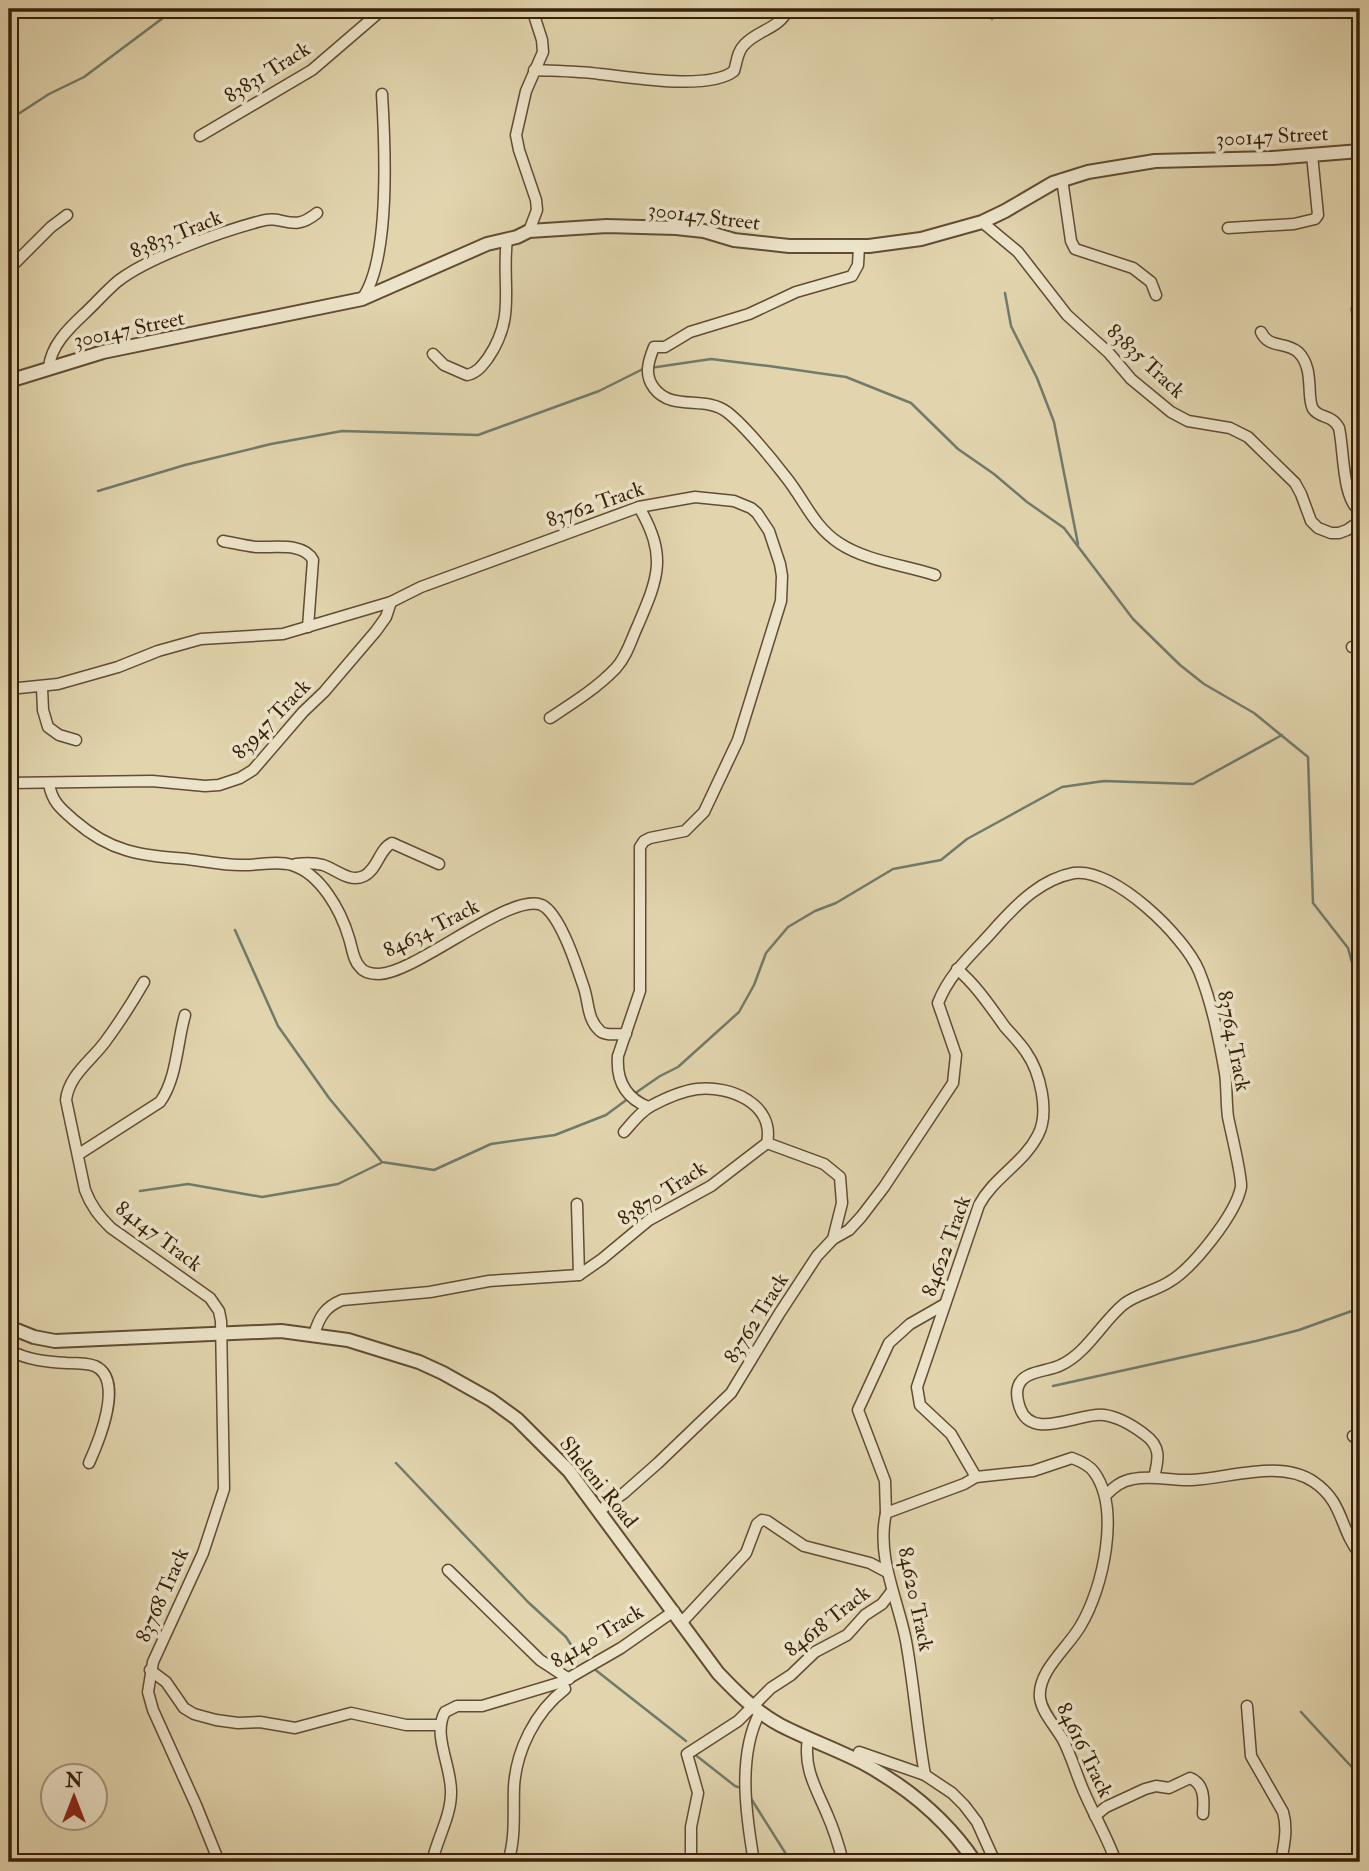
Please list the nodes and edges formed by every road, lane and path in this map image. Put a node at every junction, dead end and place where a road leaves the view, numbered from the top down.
1 (383, 9) edge
2 (532, 9) edge
3 (788, 9) edge
4 (534, 69) junction
5 (382, 94) dead end
6 (200, 136) dead end
7 (1360, 151) edge
8 (1312, 155) junction
9 (1062, 179) junction
10 (317, 213) dead end
11 (67, 215) dead end
12 (982, 222) junction
13 (1228, 229) dead end
14 (529, 231) junction
15 (507, 239) junction
16 (859, 246) junction
17 (9, 269) edge
18 (1156, 295) dead end
19 (362, 299) junction
20 (1360, 303) edge
21 (1261, 332) dead end
22 (1360, 335) edge
23 (433, 354) dead end
24 (49, 367) junction
25 (9, 381) edge
26 (639, 507) junction
27 (1360, 511) edge
28 (1360, 521) edge
29 (223, 541) dead end
30 (935, 575) dead end
31 (391, 602) junction
32 (308, 627) junction
33 (42, 688) junction
34 (9, 690) edge
35 (550, 718) dead end
36 (76, 740) dead end
37 (9, 783) edge
38 (49, 783) junction
39 (439, 864) dead end
40 (292, 865) junction
41 (957, 969) junction
42 (144, 982) dead end
43 (185, 1015) dead end
44 (626, 1034) junction
45 (648, 1107) junction
46 (624, 1132) dead end
47 (766, 1143) junction
48 (79, 1154) junction
49 (577, 1205) dead end
50 (833, 1239) junction
51 (579, 1275) junction
52 (944, 1304) junction
53 (9, 1327) edge
54 (222, 1332) junction
55 (314, 1335) junction
56 (9, 1350) edge
57 (89, 1463) dead end
58 (976, 1477) junction
59 (1154, 1477) junction
60 (1106, 1496) junction
61 (599, 1511) junction
62 (886, 1513) junction
63 (1360, 1554) edge
64 (449, 1570) dead end
65 (887, 1572) junction
66 (892, 1591) junction
67 (678, 1616) junction
68 (150, 1671) junction
69 (566, 1683) junction
70 (1247, 1706) dead end
71 (756, 1709) junction
72 (440, 1725) junction
73 (808, 1739) junction
74 (859, 1752) dead end
75 (925, 1775) junction
76 (1203, 1814) dead end
77 (1096, 1816) junction
78 (691, 1854) dead end
79 (219, 1862) edge
80 (432, 1862) edge
81 (508, 1862) edge
82 (754, 1862) edge
83 (843, 1862) edge
84 (975, 1862) edge
85 (995, 1862) edge
86 (1116, 1862) edge
87 (1281, 1862) edge

1 - 6 street, 83831 Track
2 - 4 street
3 - 4 street
4 - 14 street
5 - 19 street
7 - 8 street, 300147 Street
8 - 9 street, 300147 Street
8 - 13 street
9 - 12 street, 300147 Street
9 - 18 street
10 - 24 street, 83833 Track
11 - 17 street
12 - 16 street, 300147 Street
12 - 28 street, 83835 Track
14 - 15 street, 300147 Street
14 - 16 street, 300147 Street
15 - 19 street, 300147 Street
15 - 23 street
16 - 30 street
19 - 24 street, 300147 Street
20 - 22 street
21 - 27 street
24 - 25 street, 300147 Street
26 - 31 street, 83762 Track
26 - 35 street
26 - 44 street, 83762 Track
29 - 32 street
31 - 32 street, 83762 Track
31 - 38 street, 83947 Track
32 - 33 street, 83762 Track
33 - 34 street, 83762 Track
33 - 36 street
37 - 38 street, 83947 Track
38 - 40 street
39 - 40 street
40 - 44 street, 84634 Track
41 - 50 street, 83764 Track
41 - 52 street, 84622 Track
41 - 59 street, 83764 Track
42 - 48 street, 84147 Track
43 - 48 street
44 - 45 street, 83762 Track
45 - 46 street
45 - 47 street
47 - 50 street, 83762 Track
47 - 51 street, 83870 Track
48 - 54 street, 84147 Track
49 - 51 street
50 - 61 street, 83762 Track
51 - 55 street
52 - 58 street, 84622 Track
52 - 62 street, 84620 Track
53 - 54 street, Sheleni Road
54 - 55 street, Sheleni Road
54 - 68 street, 83768 Track
55 - 61 street, Sheleni Road
56 - 57 street
58 - 60 street, 84616 Track
58 - 62 street
59 - 60 street
59 - 63 street
60 - 77 street, 84616 Track
61 - 67 street, Sheleni Road
62 - 65 street, 84620 Track
64 - 69 street
65 - 66 street, 84620 Track
65 - 67 street, 84140 Track
66 - 71 street, 84618 Track
66 - 75 street, 84620 Track
67 - 69 street, 84140 Track
67 - 71 street, Sheleni Road
68 - 72 street
68 - 79 street, 83768 Track
69 - 72 street, 84140 Track
69 - 81 street
70 - 87 street
71 - 73 street, Sheleni Road
71 - 78 street, 84618 Track
71 - 82 street
72 - 80 street
73 - 83 street
73 - 84 street, Sheleni Road
74 - 75 street
75 - 85 street
76 - 77 street
77 - 86 street, 84616 Track

